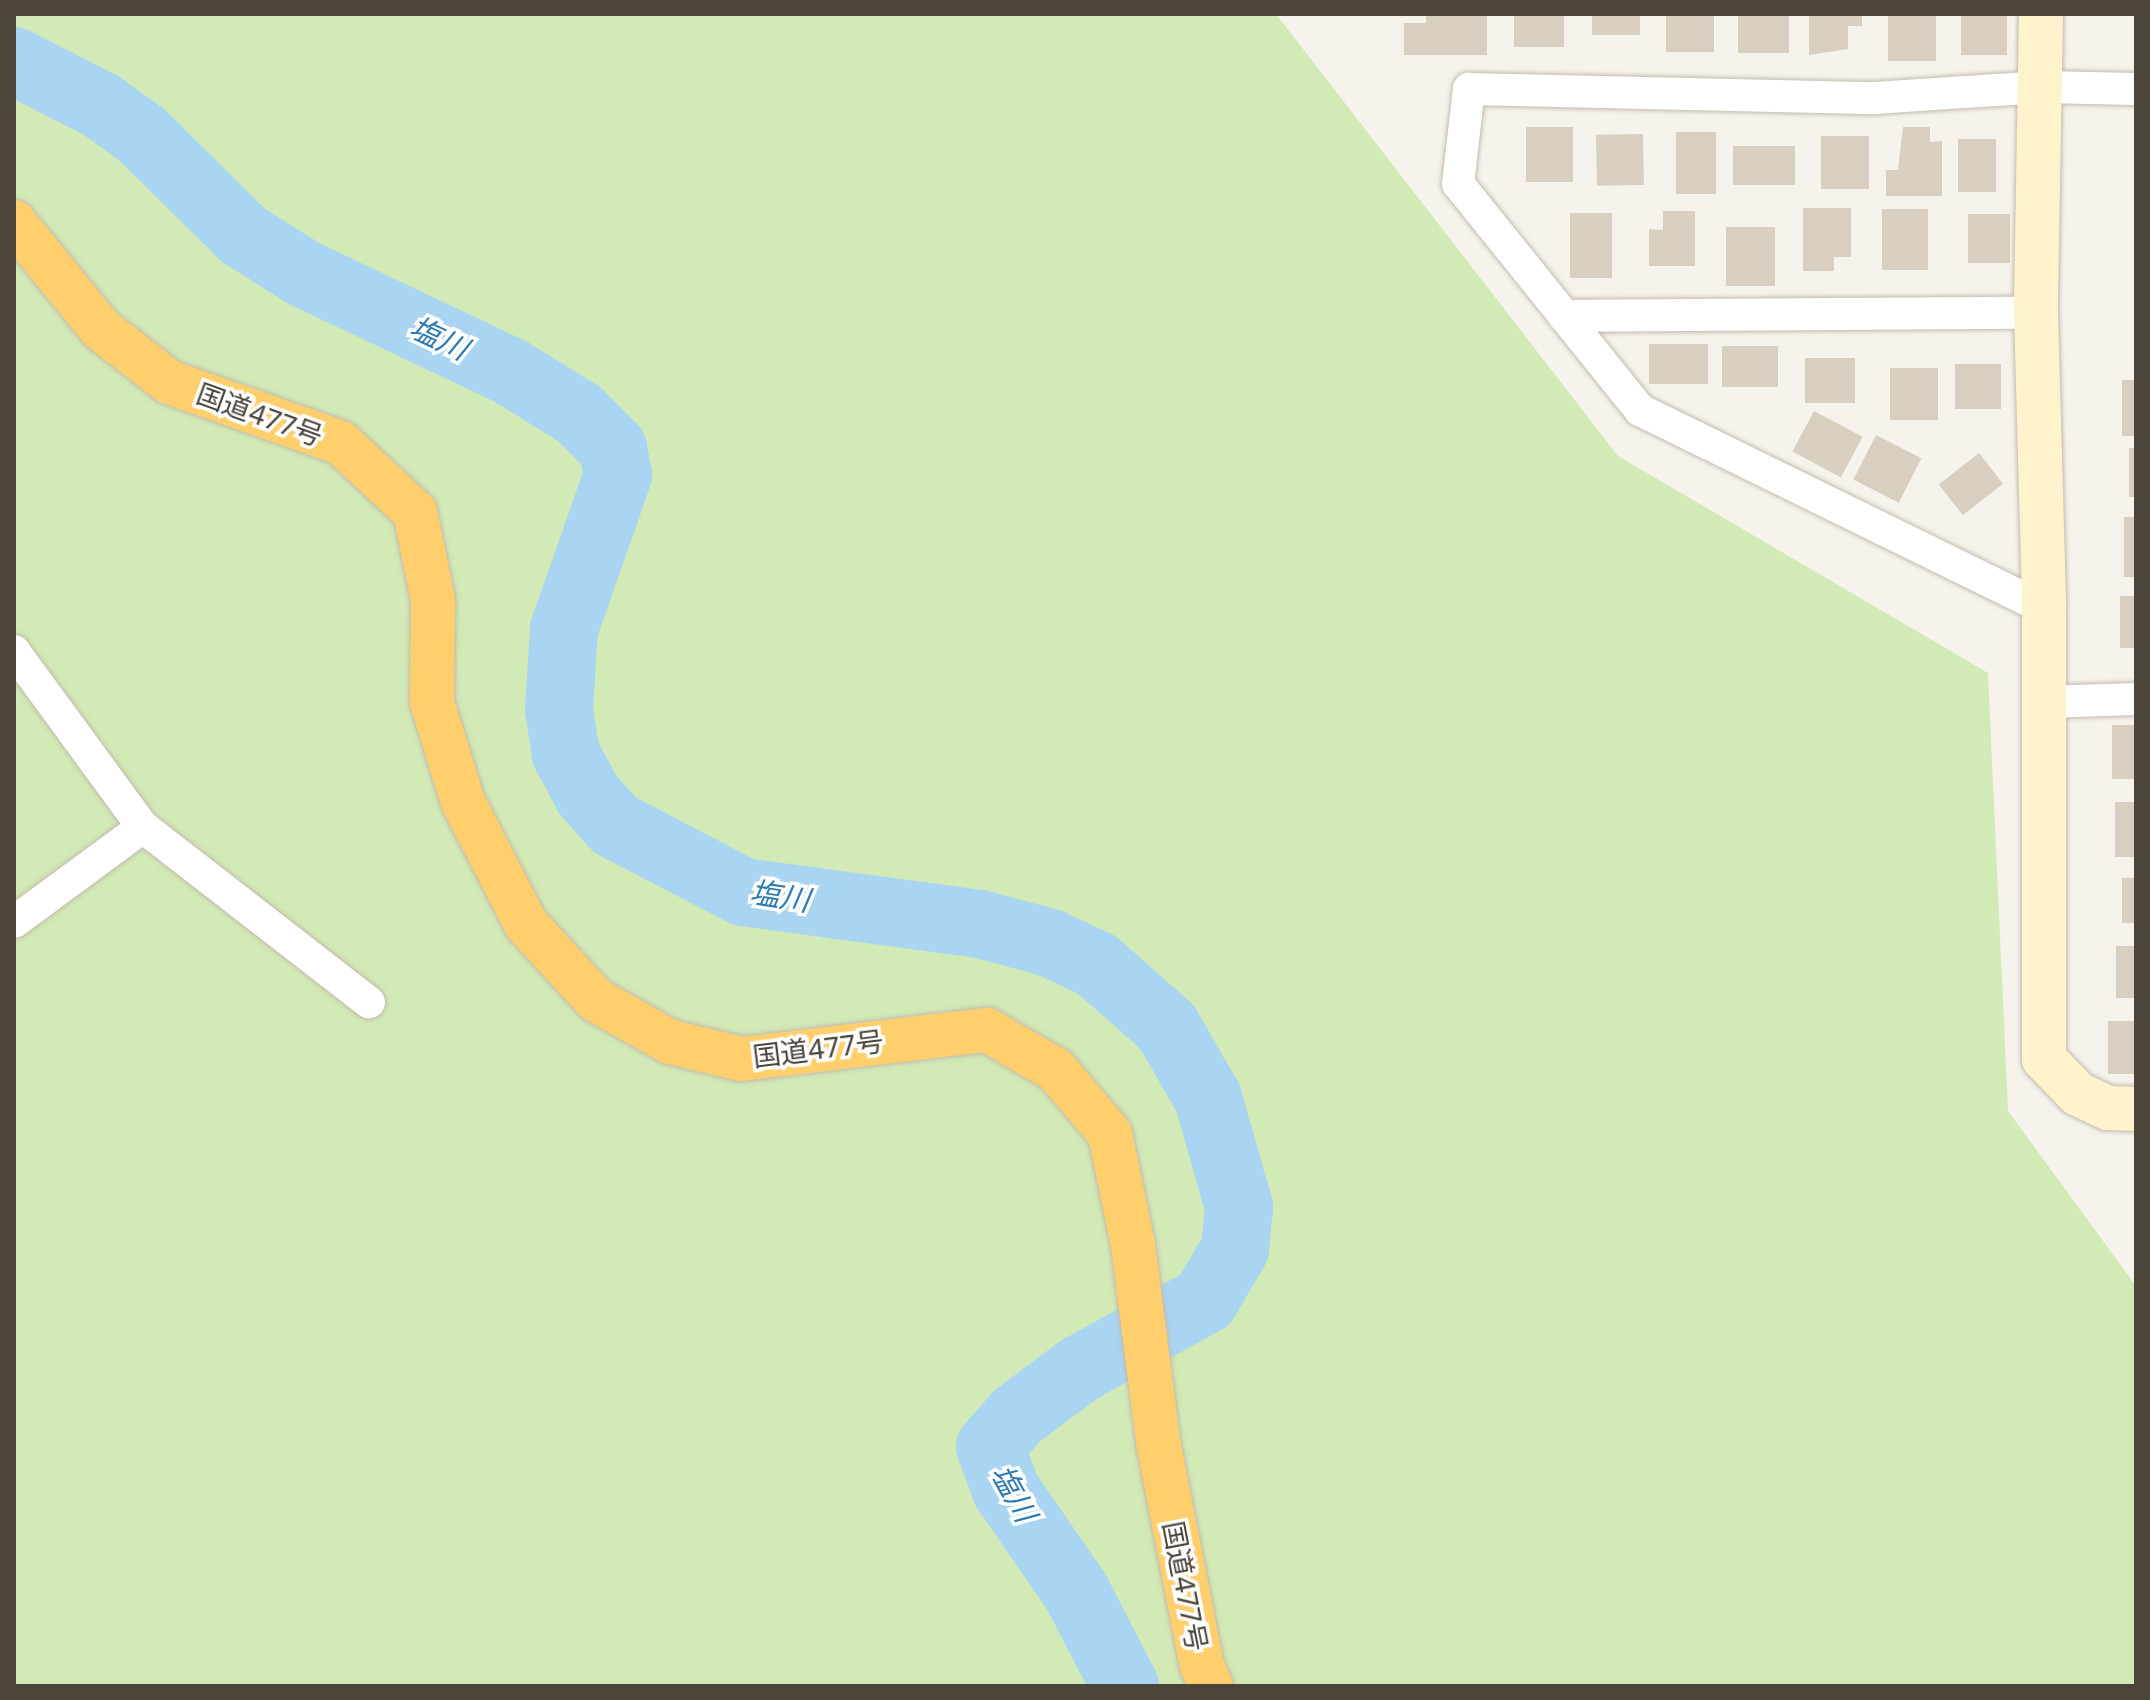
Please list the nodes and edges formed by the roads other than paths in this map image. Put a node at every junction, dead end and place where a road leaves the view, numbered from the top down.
1 (2041, 14) edge
2 (2042, 87) junction
3 (2136, 89) edge
4 (14, 222) edge
5 (2036, 313) junction
6 (1564, 316) junction
7 (2044, 608) junction
8 (14, 651) edge
9 (2136, 699) edge
10 (2042, 702) junction
11 (143, 827) junction
12 (14, 922) edge
13 (369, 1002) dead end
14 (2136, 1109) edge
15 (1211, 1686) edge

1 - 2 street
2 - 3 street
2 - 5 street
2 - 6 street
4 - 15 highway, 国道477号
5 - 6 street
5 - 7 street
6 - 7 street
7 - 10 street
8 - 11 street
9 - 10 street
10 - 14 street
11 - 12 street
11 - 13 street

